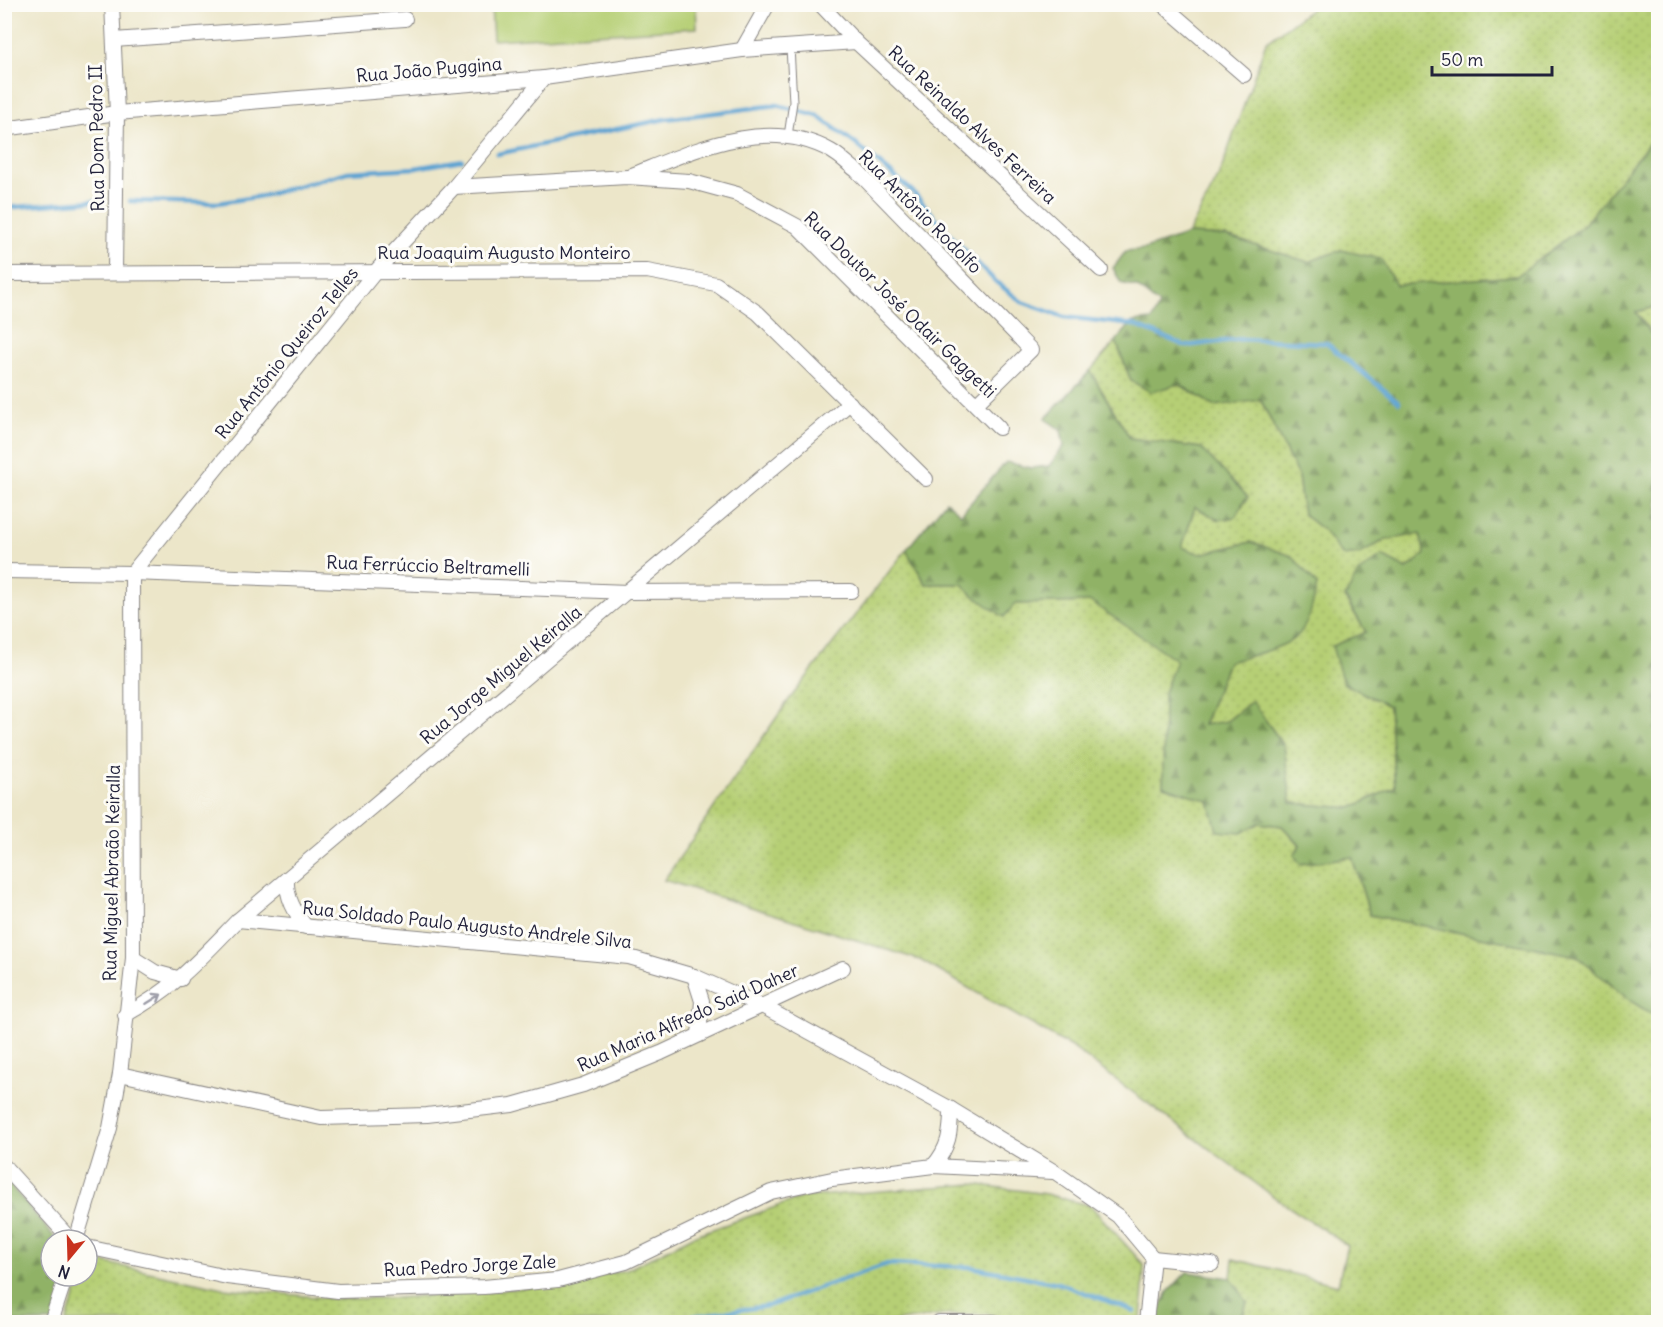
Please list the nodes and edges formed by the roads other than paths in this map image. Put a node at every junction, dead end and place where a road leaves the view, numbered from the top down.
1 (112, 4) edge
2 (768, 4) edge
3 (820, 4) edge
4 (1162, 4) edge
5 (405, 19) dead end
6 (114, 40) junction
7 (856, 42) junction
8 (790, 47) junction
9 (742, 50) junction
10 (1244, 75) dead end
11 (544, 78) junction
12 (117, 113) junction
13 (4, 129) edge
14 (788, 136) junction
15 (627, 177) junction
16 (454, 187) junction
17 (1101, 270) dead end
18 (376, 271) junction
19 (115, 272) junction
20 (4, 274) edge
21 (850, 403) junction
22 (976, 404) junction
23 (999, 428) dead end
24 (926, 479) dead end
25 (4, 571) edge
26 (132, 573) junction
27 (851, 591) dead end
28 (628, 592) junction
29 (286, 879) junction
30 (238, 920) junction
31 (306, 927) junction
32 (133, 958) junction
33 (843, 968) dead end
34 (694, 976) junction
35 (181, 979) junction
36 (762, 1006) junction
37 (125, 1016) junction
38 (699, 1035) junction
39 (120, 1074) junction
40 (951, 1109) junction
41 (4, 1166) edge
42 (933, 1166) junction
43 (1055, 1172) junction
44 (60, 1228) edge
45 (80, 1228) edge
46 (99, 1250) edge
47 (1154, 1258) junction
48 (1212, 1264) dead end
49 (62, 1288) edge
50 (51, 1323) edge
51 (939, 1323) edge
52 (994, 1323) edge
53 (1146, 1323) edge

1 - 6 street, Rua Dom Pedro II
2 - 9 street
3 - 7 street, Rua Reinaldo Alves Ferreira
4 - 10 street
5 - 6 street
6 - 12 street, Rua Dom Pedro II
7 - 8 street, Rua João Puggina
7 - 17 street, Rua Reinaldo Alves Ferreira
8 - 9 street, Rua João Puggina
8 - 14 lane
9 - 11 street, Rua João Puggina
11 - 12 street, Rua João Puggina
11 - 16 street, Rua Antônio Queiroz Telles
12 - 13 street, Rua João Puggina
12 - 19 street, Rua Dom Pedro II
14 - 15 street, Rua Antônio Rodolfo
14 - 22 street, Rua Antônio Rodolfo
15 - 16 street, Rua Doutor José Odair Gaggetti
15 - 22 street, Rua Doutor José Odair Gaggetti
16 - 18 street, Rua Antônio Queiroz Telles
18 - 19 street, Rua Joaquim Augusto Monteiro
18 - 21 street, Rua Joaquim Augusto Monteiro
18 - 26 street, Rua Antônio Queiroz Telles
19 - 20 street, Rua Joaquim Augusto Monteiro
21 - 24 street, Rua Joaquim Augusto Monteiro
21 - 28 street, Rua Jorge Miguel Keiralla
22 - 23 street, Rua Doutor José Odair Gaggetti
25 - 26 street, Rua Ferrúccio Beltramelli
26 - 28 street, Rua Ferrúccio Beltramelli
26 - 32 street, Rua Miguel Abraão Keiralla
27 - 28 street, Rua Ferrúccio Beltramelli
28 - 29 street, Rua Jorge Miguel Keiralla
29 - 30 street, Rua Jorge Miguel Keiralla
29 - 31 street
30 - 31 street, Rua Soldado Paulo Augusto Andrele Silva
30 - 35 street, Rua Jorge Miguel Keiralla
31 - 34 street, Rua Soldado Paulo Augusto Andrele Silva
32 - 35 street
32 - 37 street, Rua Miguel Abraão Keiralla
33 - 36 street, Rua Maria Alfredo Said Daher
34 - 36 street, Rua Soldado Paulo Augusto Andrele Silva
34 - 38 street
37 -> 35 street, Rua Jorge Miguel Keiralla
36 - 38 street, Rua Maria Alfredo Said Daher
36 - 40 street, Rua Soldado Paulo Augusto Andrele Silva
37 - 39 street, Rua Miguel Abraão Keiralla
38 - 39 street, Rua Maria Alfredo Said Daher
39 - 45 street, Rua Miguel Abraão Keiralla
40 - 42 street
40 - 43 street, Rua Soldado Paulo Augusto Andrele Silva
41 - 44 street
42 - 43 street, Rua Pedro Jorge Zale
42 - 46 street, Rua Pedro Jorge Zale
43 - 47 street, Rua Soldado Paulo Augusto Andrele Silva
47 - 48 street
47 - 53 street
49 - 50 street
51 - 52 street

